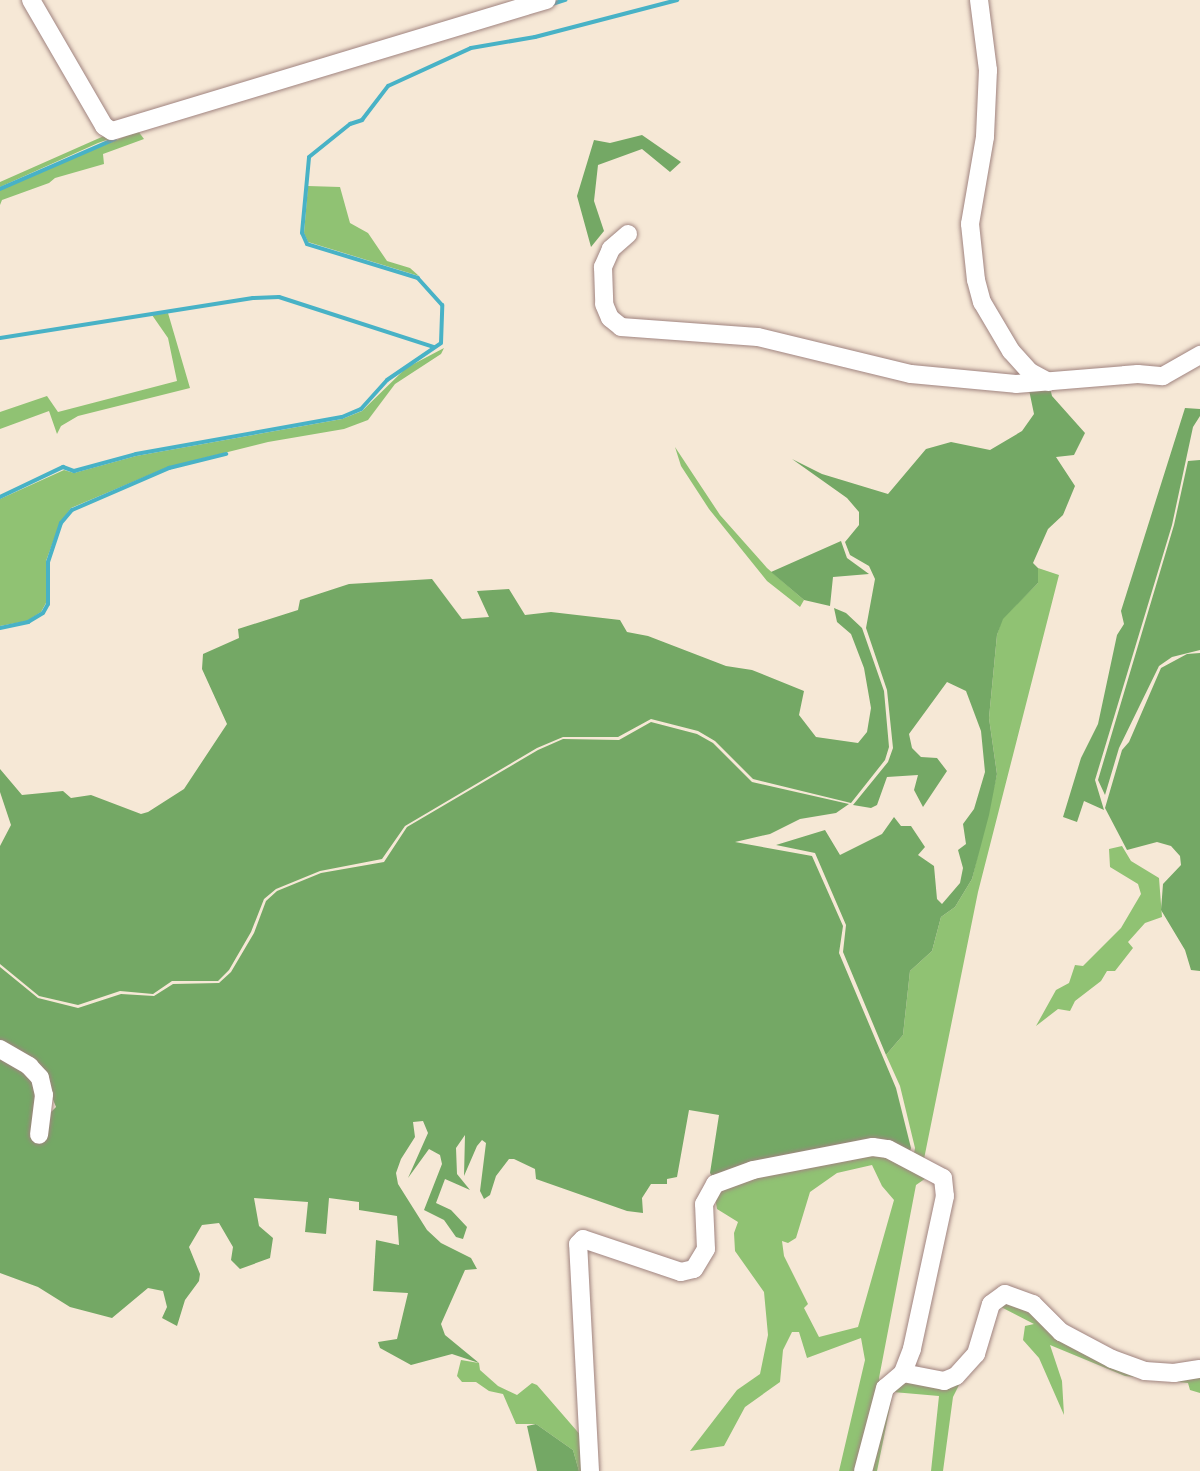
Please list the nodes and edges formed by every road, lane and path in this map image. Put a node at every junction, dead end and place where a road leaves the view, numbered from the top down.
1 (32, 0) edge
2 (547, 0) edge
3 (979, 0) edge
4 (628, 234) dead end
5 (1200, 354) edge
6 (1048, 382) junction
7 (0, 1049) edge
8 (39, 1135) dead end
9 (1200, 1368) edge
10 (903, 1373) junction
11 (590, 1471) edge
12 (863, 1471) edge

1 - 2 street
3 - 6 street
4 - 6 street
5 - 6 street
7 - 8 street
9 - 10 street
10 - 11 street
10 - 12 street

